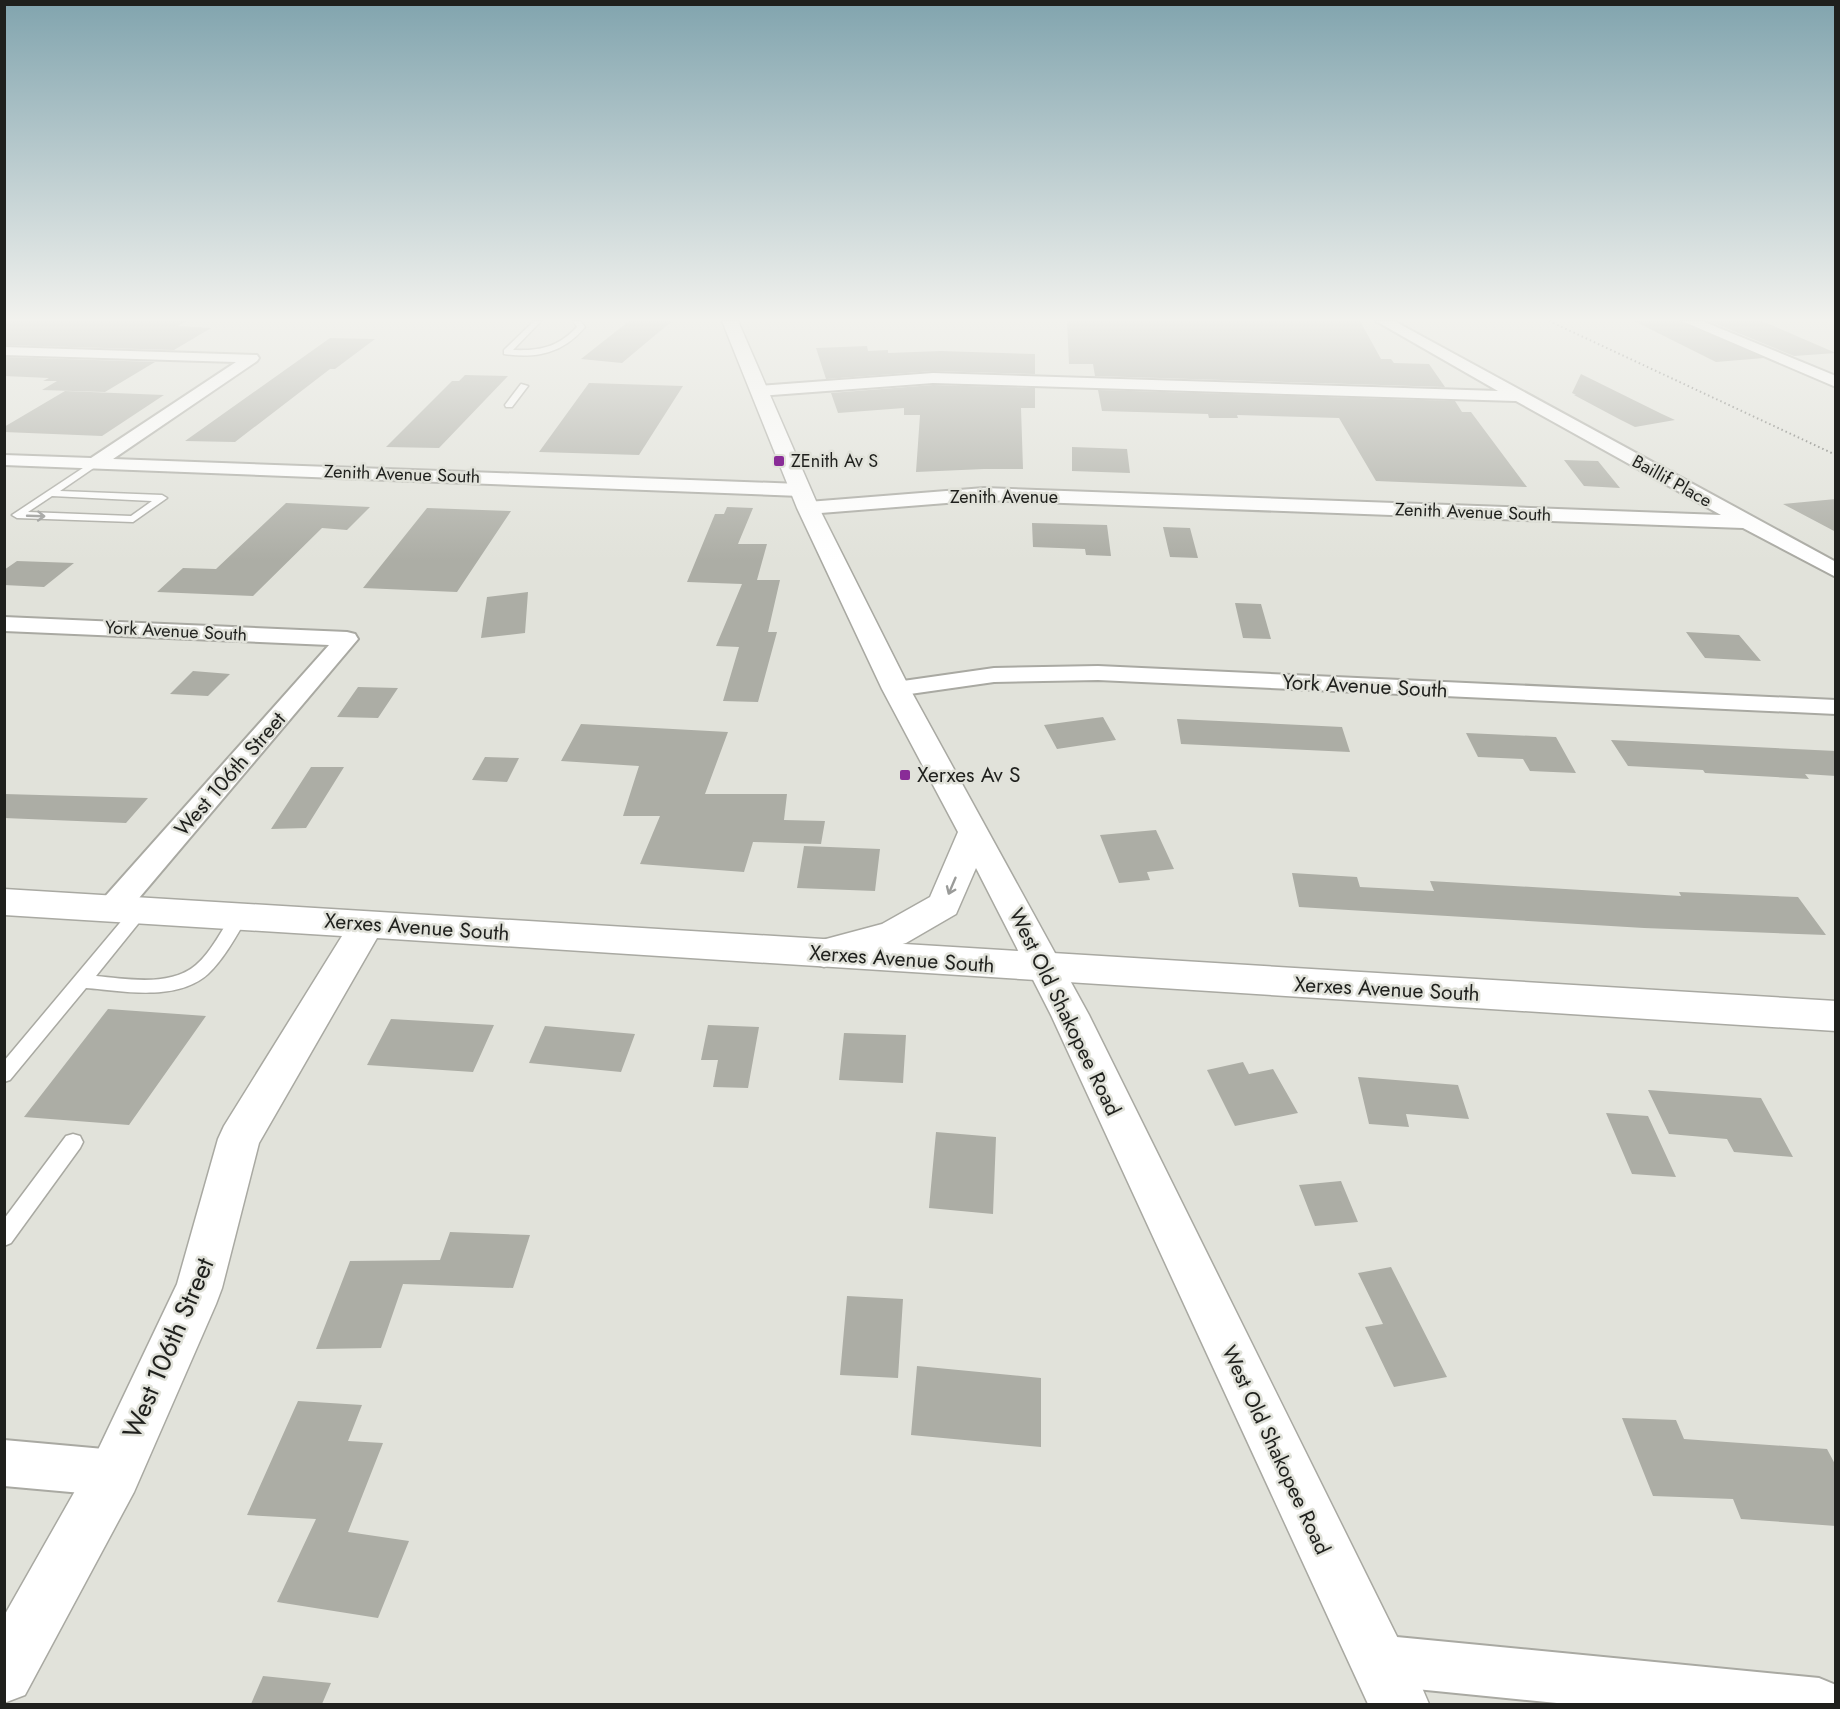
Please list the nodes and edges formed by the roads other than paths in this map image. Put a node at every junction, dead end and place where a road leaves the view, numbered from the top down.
1 (188, 401) edge
2 (512, 401) edge
3 (763, 401) edge
4 (1527, 401) edge
5 (509, 405) dead end
6 (4, 460) edge
7 (95, 463) junction
8 (49, 493) junction
9 (804, 499) junction
10 (1200, 502) joint
11 (1747, 522) junction
12 (1836, 571) edge
13 (4, 624) edge
14 (347, 639) joint
15 (896, 689) junction
16 (1836, 707) edge
17 (974, 832) junction
18 (4, 902) edge
19 (126, 909) junction
20 (240, 916) junction
21 (368, 924) junction
22 (824, 953) junction
23 (1045, 968) junction
24 (81, 981) junction
25 (1836, 1016) edge
26 (4, 1075) edge
27 (73, 1142) dead end
28 (4, 1236) edge
29 (4, 1463) edge
30 (115, 1473) junction
31 (1376, 1660) junction
32 (4, 1674) edge
33 (1399, 1704) edge
34 (1819, 1704) edge

1 - 7 street
2 - 5 lane
3 - 9 main road, West Old Shakopee Road
4 - 11 street, Baillif Place
6 - 7 street, Zenith Avenue South
7 - 8 lane
7 - 9 street, Zenith Avenue South
8 -> 8 lane
9 - 10 street, Zenith Avenue
9 - 15 main road, West Old Shakopee Road
10 - 11 street, Zenith Avenue South
11 - 12 street, Baillif Place
13 - 14 street, York Avenue South
14 - 19 street, West 106th Street
15 - 16 street, York Avenue South
15 - 17 main road, West Old Shakopee Road
17 -> 22 main road
17 - 23 main road, West Old Shakopee Road
18 - 19 main road, Xerxes Avenue South
19 - 20 main road, Xerxes Avenue South
19 - 24 lane
20 - 21 main road, Xerxes Avenue South
20 - 24 lane
21 - 22 main road, Xerxes Avenue South
21 - 30 main road, West 106th Street
22 - 23 main road, Xerxes Avenue South
23 - 25 main road, Xerxes Avenue South
23 - 31 main road, West Old Shakopee Road
24 - 26 lane
27 - 28 lane
29 - 30 street
30 - 32 main road, West 106th Street
31 - 33 main road, West Old Shakopee Road
31 - 34 street

